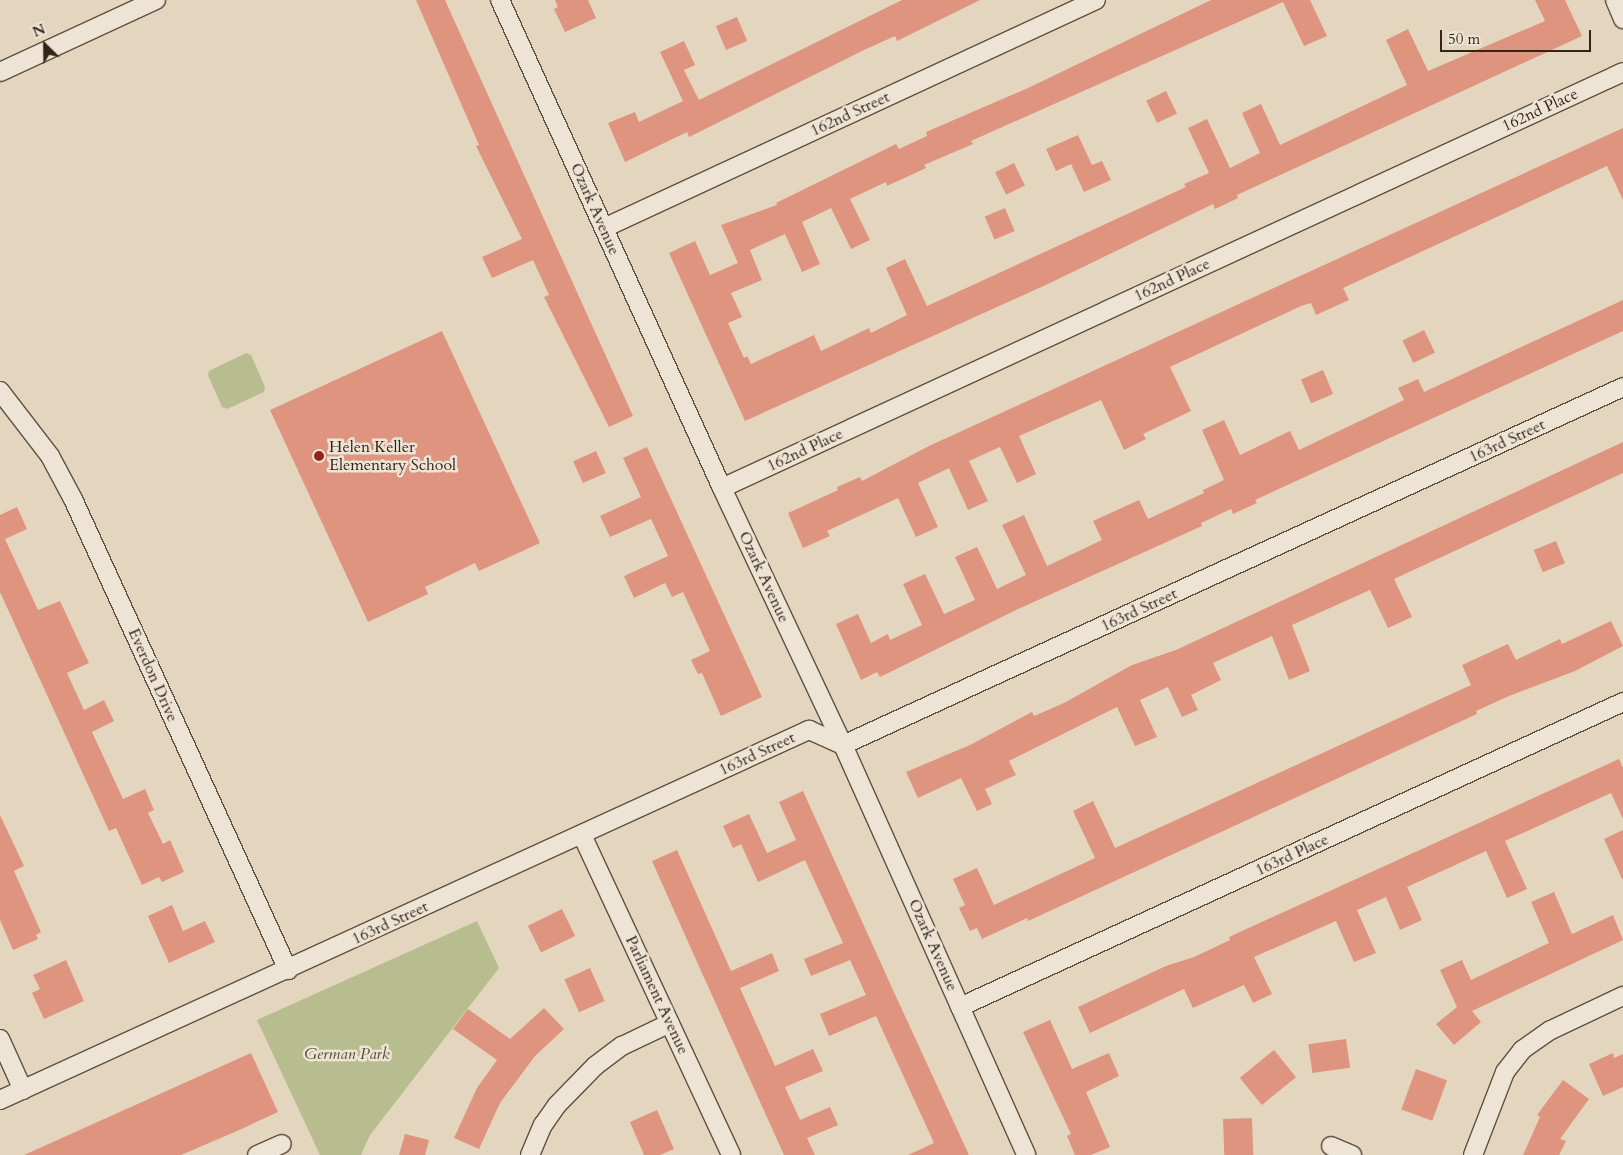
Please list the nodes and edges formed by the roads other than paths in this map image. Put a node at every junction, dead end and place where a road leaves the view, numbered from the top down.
1 (156, 0) edge
2 (500, 0) edge
3 (1096, 0) edge
4 (1615, 0) edge
5 (1623, 19) edge
6 (0, 72) edge
7 (1623, 72) edge
8 (604, 228) junction
9 (1623, 387) edge
10 (0, 390) edge
11 (722, 488) junction
12 (1623, 702) edge
13 (843, 746) junction
14 (582, 835) junction
15 (288, 970) junction
16 (1623, 996) edge
17 (960, 1007) junction
18 (670, 1023) junction
19 (0, 1040) edge
20 (23, 1090) junction
21 (0, 1100) edge
22 (282, 1144) dead end
23 (1331, 1146) dead end
24 (257, 1155) edge
25 (530, 1155) edge
26 (731, 1155) edge
27 (1026, 1155) edge
28 (1352, 1155) edge
29 (1473, 1155) edge

1 - 6 street
2 - 8 street, Ozark Avenue
3 - 8 street, 162nd Street
4 - 5 street
7 - 11 street, 162nd Place
8 - 11 street, Ozark Avenue
9 - 13 street, 163rd Street
10 - 15 street, Everdon Drive
11 - 13 street, Ozark Avenue
12 - 17 street, 163rd Place
13 - 14 street, 163rd Street
13 - 17 street, Ozark Avenue
14 - 15 street, 163rd Street
14 - 18 street, Parliament Avenue
15 - 20 street, 163rd Street
16 - 29 street
17 - 27 street, Ozark Avenue
18 - 25 street
18 - 26 street, Parliament Avenue
19 - 20 street
20 - 21 street, 163rd Street
22 - 24 street
23 - 28 street

